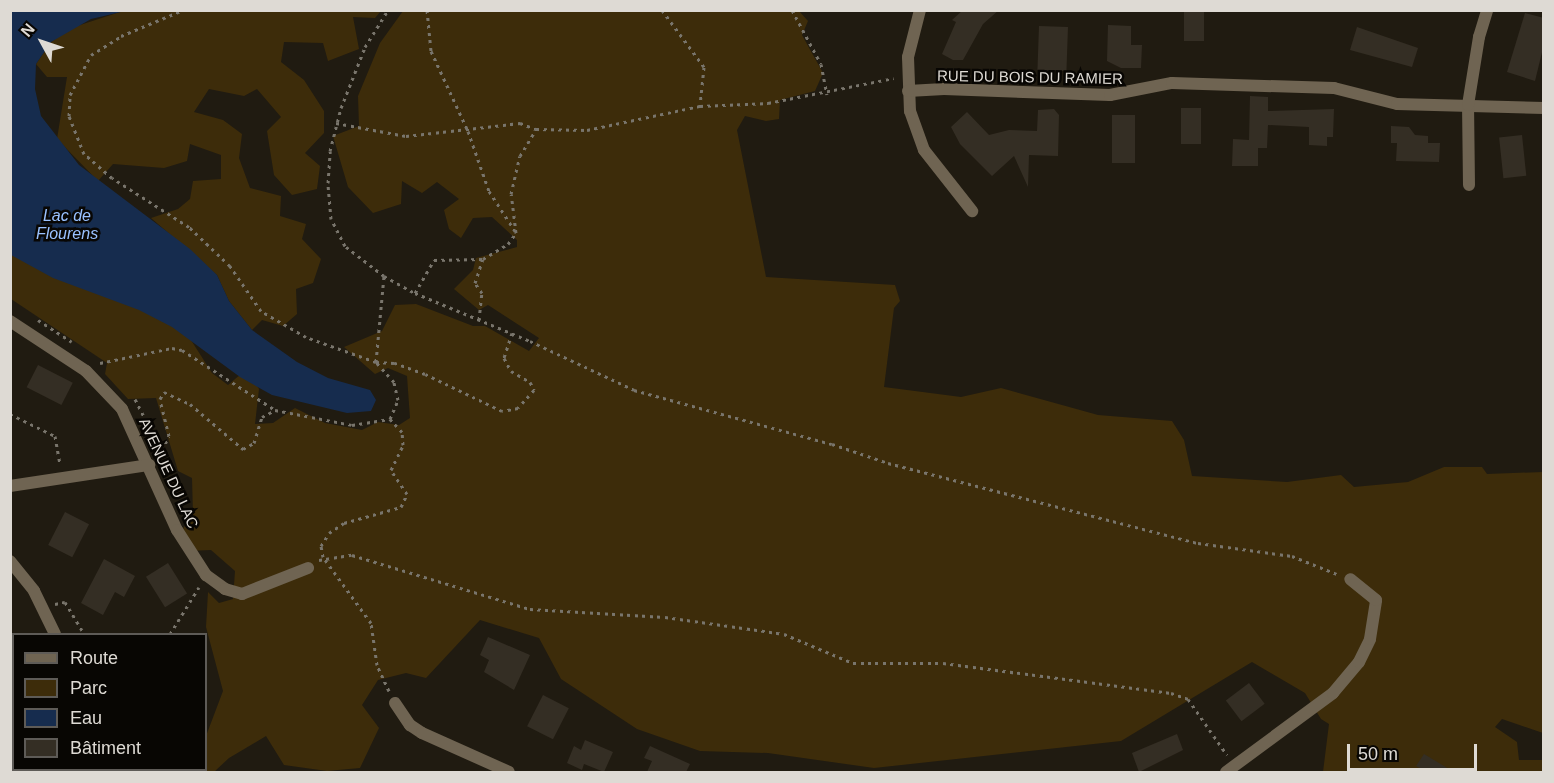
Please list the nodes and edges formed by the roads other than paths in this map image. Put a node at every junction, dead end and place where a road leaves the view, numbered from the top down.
1 (920, 10) edge
2 (1488, 10) edge
3 (908, 91) junction
4 (1468, 105) junction
5 (1544, 108) edge
6 (1469, 185) dead end
7 (972, 211) dead end
8 (10, 321) edge
9 (149, 465) junction
10 (10, 486) edge
11 (10, 561) edge
12 (308, 568) road end
13 (1350, 579) road end
14 (55, 633) edge
15 (395, 703) road end
16 (509, 772) edge
17 (1226, 772) edge

1 - 3 street
2 - 4 street
3 - 4 street, RUE DU BOIS DU RAMIER
3 - 7 street
4 - 5 street, RUE DU BOIS DU RAMIER
4 - 6 street
8 - 9 street, AVENUE DU LAC
9 - 10 street
9 - 12 street, AVENUE DU LAC
11 - 14 street
13 - 17 street
15 - 16 street

